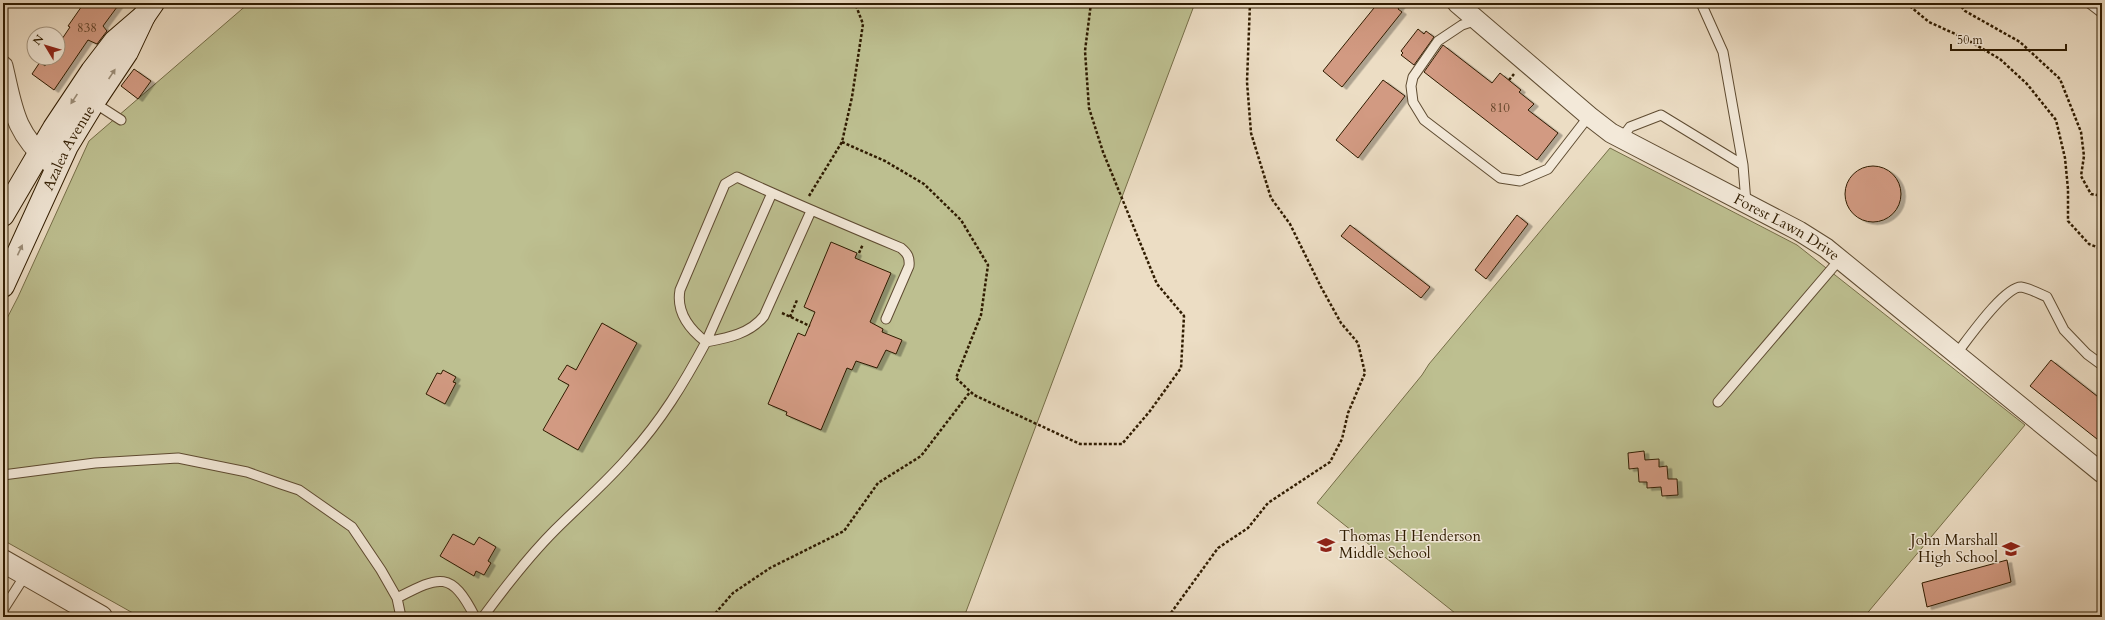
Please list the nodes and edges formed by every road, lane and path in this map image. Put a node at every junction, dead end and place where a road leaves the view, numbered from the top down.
1 (855, 3) edge
2 (1091, 3) edge
3 (1250, 3) edge
4 (1457, 3) edge
5 (1701, 3) edge
6 (1906, 3) edge
7 (1958, 3) edge
8 (2089, 3) edge
9 (148, 10) edge
10 (2102, 13) edge
11 (1477, 20) junction
12 (3, 66) edge
13 (93, 102) junction
14 (1589, 116) junction
15 (122, 120) dead end
16 (1621, 139) junction
17 (842, 142) junction
18 (39, 153) junction
19 (1743, 165) junction
20 (56, 168) junction
21 (772, 192) junction
22 (2102, 196) edge
23 (1746, 203) junction
24 (803, 207) junction
25 (811, 211) junction
26 (3, 215) edge
27 (863, 241) dead end
28 (2102, 249) edge
29 (859, 252) dead end
30 (1840, 259) junction
31 (3, 286) edge
32 (797, 300) dead end
33 (782, 313) dead end
34 (790, 317) junction
35 (886, 319) dead end
36 (810, 326) dead end
37 (706, 342) junction
38 (1957, 353) junction
39 (2102, 365) edge
40 (970, 392) junction
41 (1718, 402) dead end
42 (2102, 473) edge
43 (3, 475) edge
44 (3, 561) edge
45 (26, 574) junction
46 (397, 598) junction
47 (3, 610) edge
48 (101, 617) edge
49 (401, 617) edge
50 (475, 617) edge
51 (483, 617) edge
52 (712, 617) edge
53 (1168, 617) edge

1 - 17 path
2 - 40 path
3 - 53 path
4 - 11 street, Forest Lawn Drive
5 - 19 lane
6 - 28 path
7 - 22 path
8 - 10 lane
13 -> 9 main road, Azalea Avenue
9 -> 18 main road, Azalea Avenue
11 - 14 street, Forest Lawn Drive
11 - 14 lane
12 - 18 street
13 - 15 lane
13 - 20 main road, Azalea Avenue
14 - 16 street, Forest Lawn Drive
16 - 19 lane
16 - 23 street, Forest Lawn Drive
17 - 24 path
17 - 40 path
18 - 20 street
18 - 26 main road, Azalea Avenue
19 - 23 lane
31 -> 20 main road, Azalea Avenue
21 - 24 lane
21 - 37 lane
21 - 37 lane
23 - 30 street, Forest Lawn Drive
24 - 25 lane
25 - 35 lane
25 - 37 lane
27 - 29 path
30 - 38 street, Forest Lawn Drive
30 - 41 lane
32 - 34 path
33 - 34 path
34 - 36 path
37 - 51 lane
38 - 39 lane
38 - 42 street, Forest Lawn Drive
40 - 52 path
43 - 46 lane
44 - 45 main road
45 - 47 lane
45 - 48 main road
46 - 49 lane
46 - 50 lane

